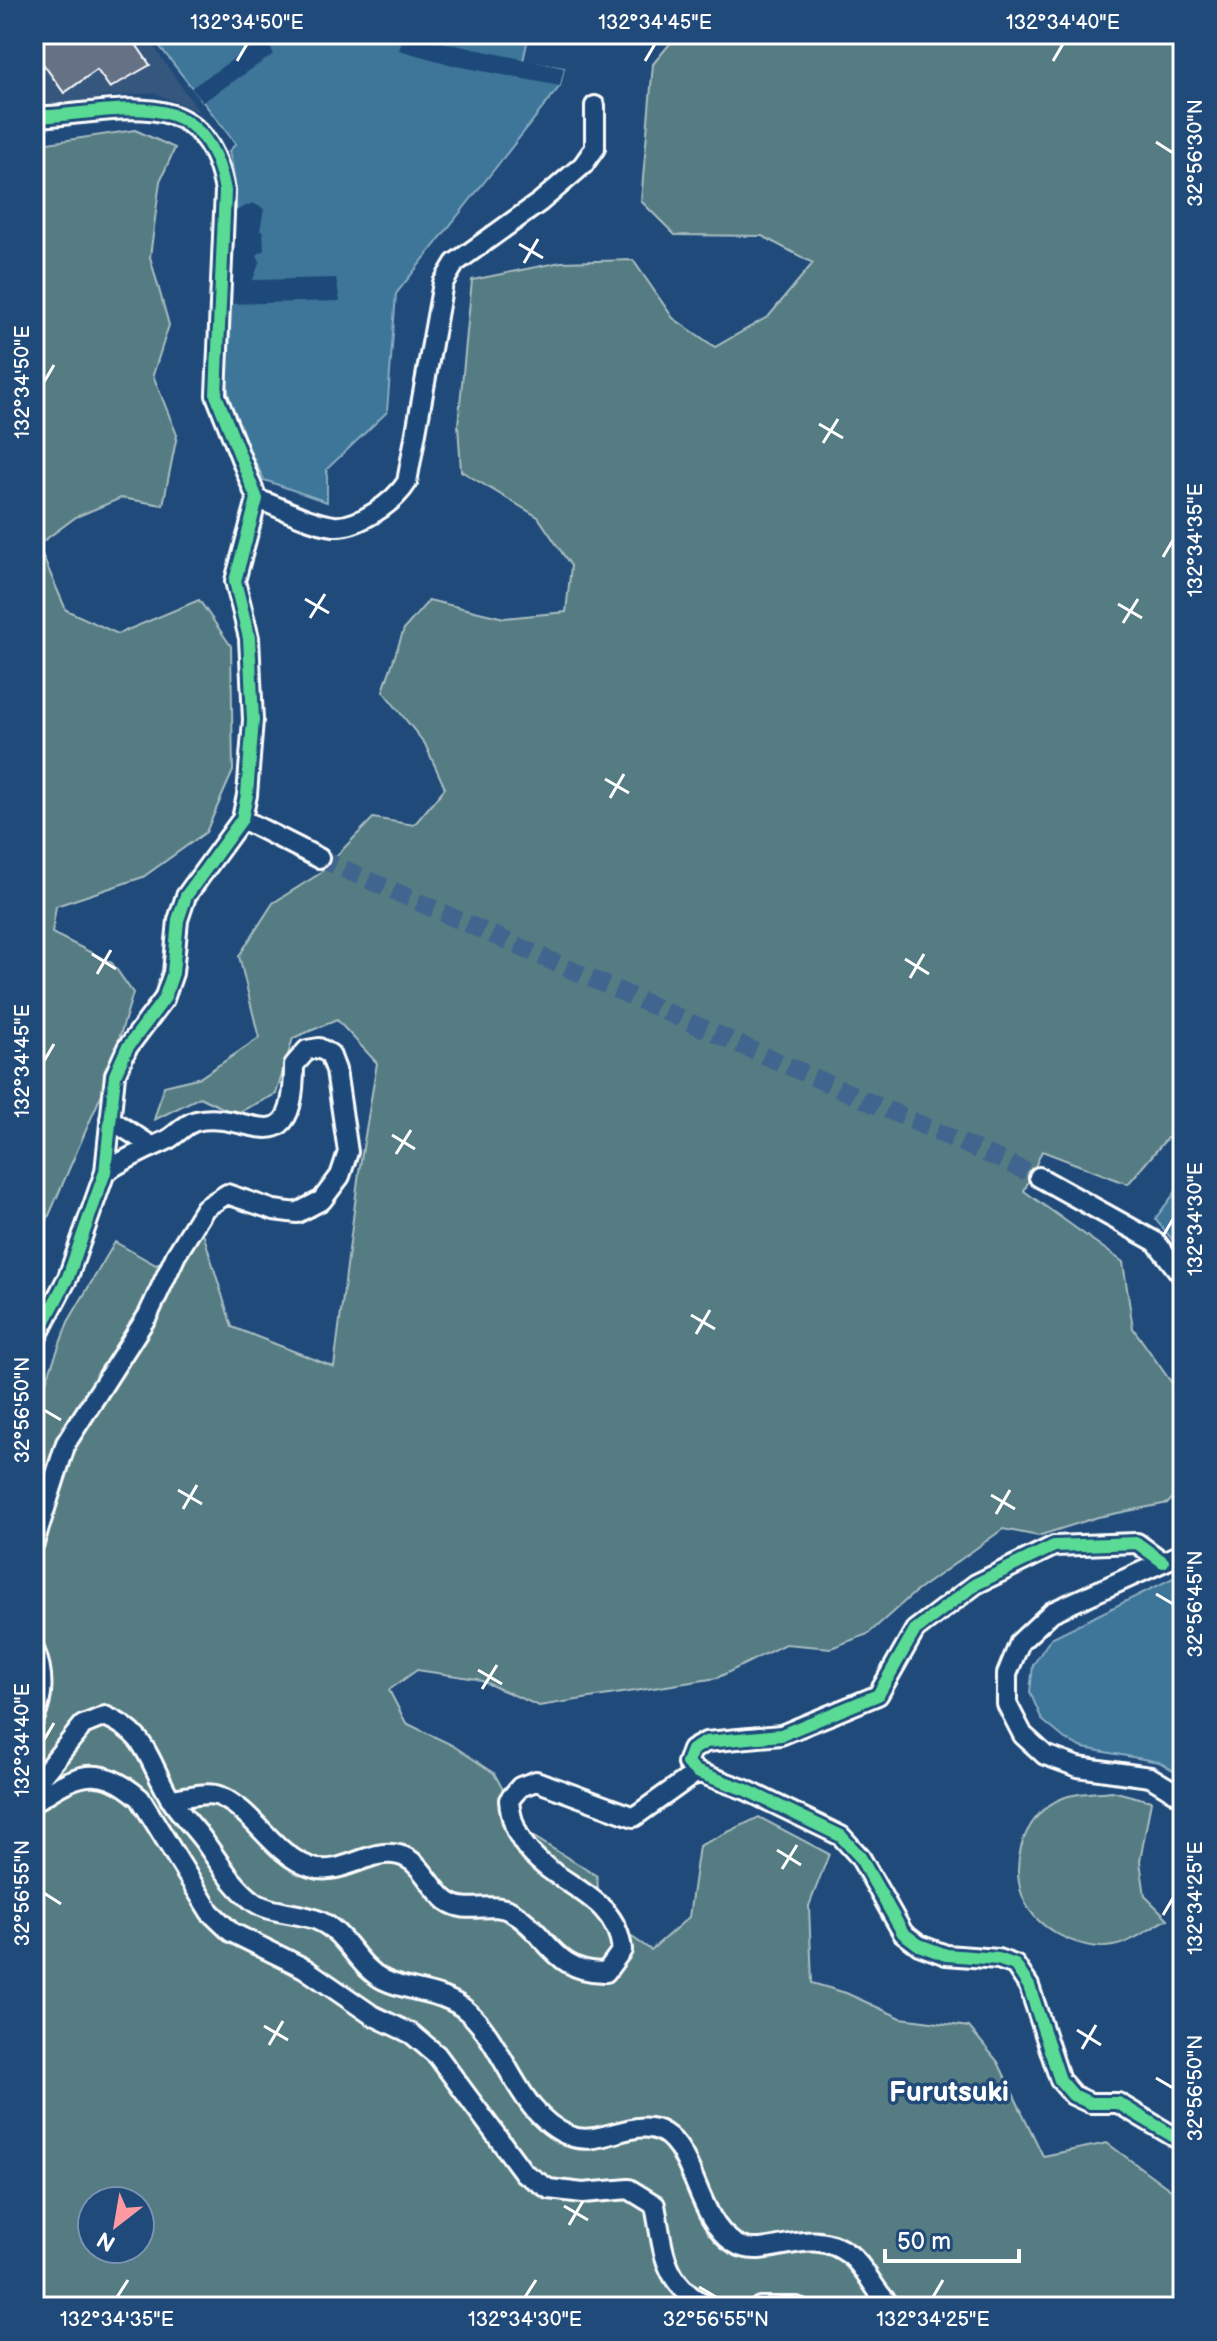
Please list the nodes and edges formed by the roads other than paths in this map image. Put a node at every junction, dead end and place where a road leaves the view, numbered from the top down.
1 (595, 106) dead end
2 (34, 117) edge
3 (257, 499) junction
4 (242, 819) junction
5 (319, 858) tunnel mouth
6 (110, 1119) junction
7 (150, 1145) junction
8 (105, 1172) junction
9 (1039, 1177) tunnel mouth
10 (1183, 1277) edge
11 (34, 1342) edge
12 (34, 1543) edge
13 (1183, 1553) edge
14 (1163, 1562) junction
15 (34, 1649) edge
16 (34, 1719) edge
17 (697, 1772) junction
18 (34, 1780) edge
19 (1183, 1797) edge
20 (170, 1799) junction
21 (34, 1802) edge
22 (1183, 2142) edge
23 (709, 2307) edge
24 (760, 2307) edge
25 (797, 2307) edge
26 (892, 2307) edge

1 - 3 street
2 - 3 street
3 - 4 street
4 - 5 street
4 - 6 street
6 - 7 street
6 - 8 street
7 - 8 street
7 - 12 street
8 - 11 street
9 - 10 street
13 - 14 street
14 - 17 street
14 - 19 street
15 - 16 street
17 - 20 street
17 - 22 street
18 - 20 street
20 - 26 street
21 - 23 street
24 - 25 street

